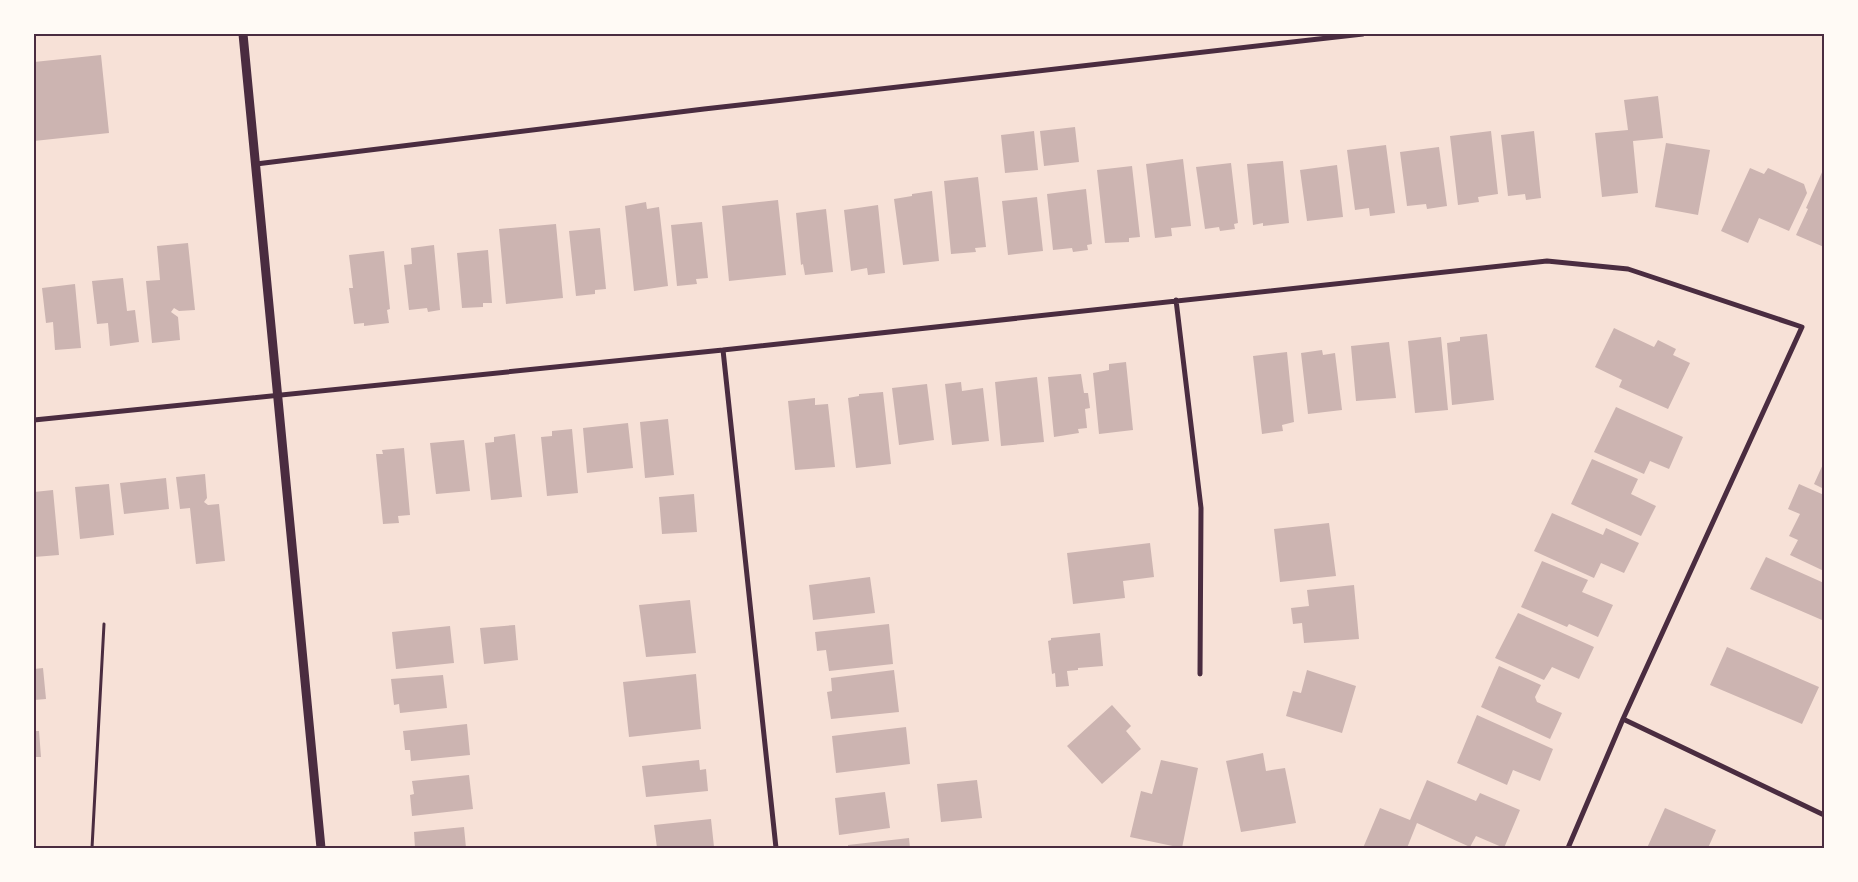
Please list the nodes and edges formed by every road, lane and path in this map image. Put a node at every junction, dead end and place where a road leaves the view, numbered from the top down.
1 (243, 34) edge
2 (1363, 34) edge
3 (256, 164) junction
4 (1176, 300) junction
5 (723, 350) junction
6 (278, 394) junction
7 (34, 420) edge
8 (104, 624) dead end
9 (1200, 674) dead end
10 (1623, 719) junction
11 (1824, 815) edge
12 (92, 848) edge
13 (321, 848) edge
14 (776, 848) edge
15 (1568, 848) edge

1 - 3 street
2 - 3 street
3 - 6 street
4 - 5 street
4 - 9 street
4 - 10 street
5 - 6 street
5 - 14 street
6 - 7 street
6 - 13 street
8 - 12 path
10 - 11 street
10 - 15 street

